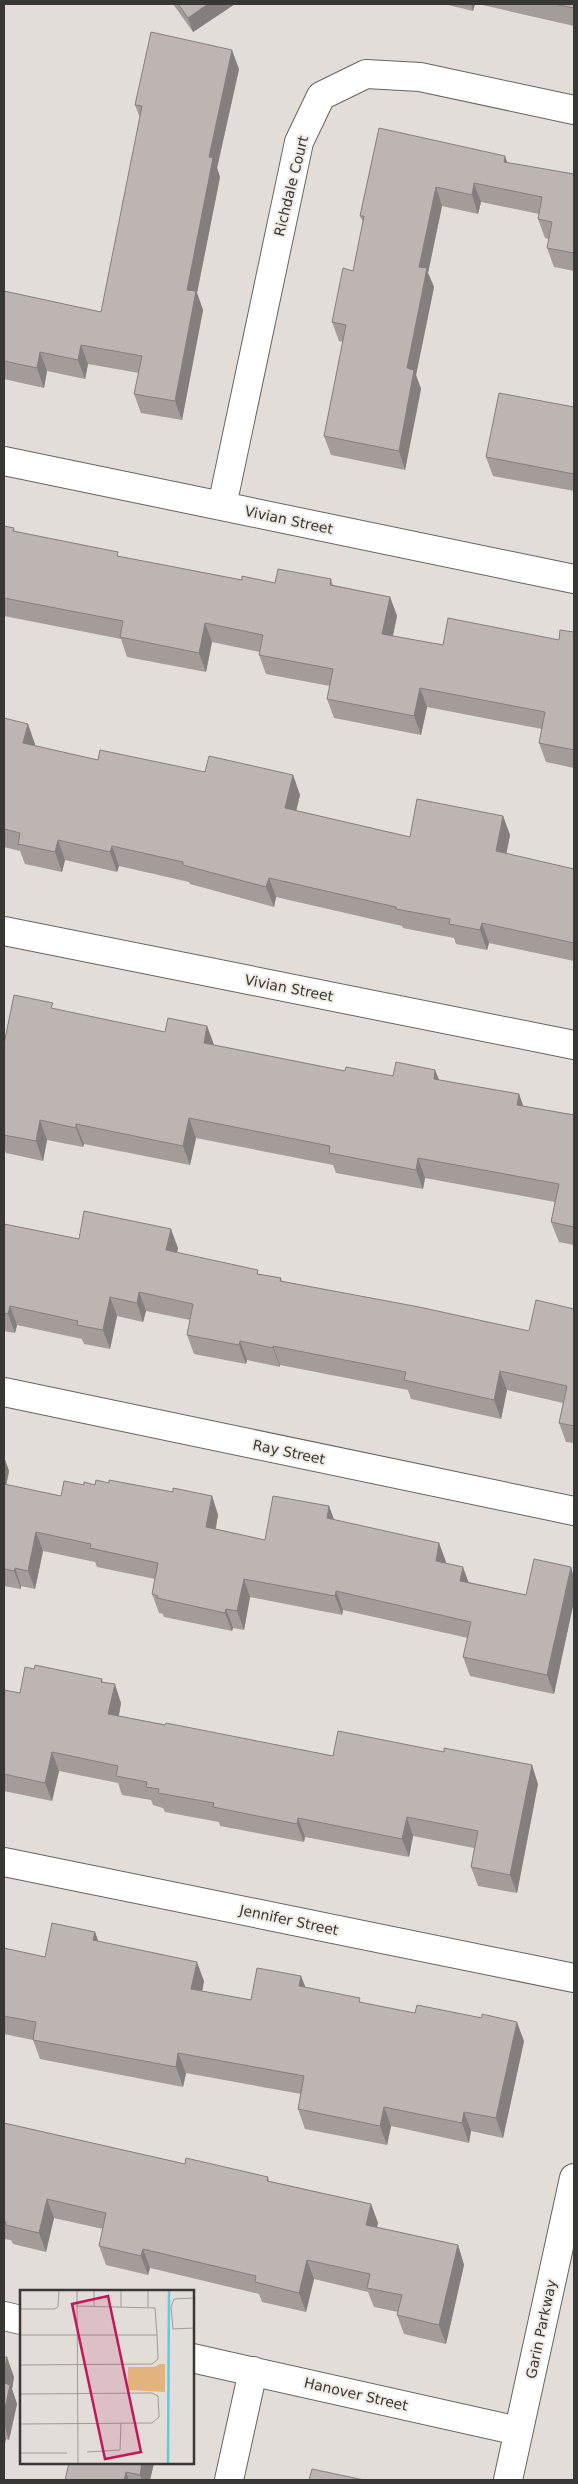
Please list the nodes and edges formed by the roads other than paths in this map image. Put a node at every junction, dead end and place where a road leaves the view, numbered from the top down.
1 (574, 110) edge
2 (4, 461) edge
3 (222, 506) junction
4 (574, 579) edge
5 (4, 931) edge
6 (574, 1046) edge
7 (4, 1392) edge
8 (574, 1511) edge
9 (4, 1862) edge
10 (574, 1978) edge
11 (574, 2178) edge
12 (4, 2316) edge
13 (20, 2320) edge
14 (194, 2358) edge
15 (253, 2371) junction
16 (518, 2431) junction
17 (229, 2480) edge
18 (508, 2480) edge

1 - 3 street, Richdale Court
2 - 3 street, Vivian Street
3 - 4 street, Vivian Street
5 - 6 street, Vivian Street
7 - 8 street, Ray Street
9 - 10 street, Jennifer Street
11 - 16 street, Garin Parkway
12 - 13 street
14 - 15 street, Hanover Street
15 - 16 street, Hanover Street
15 - 17 street
16 - 18 street, Garin Parkway

